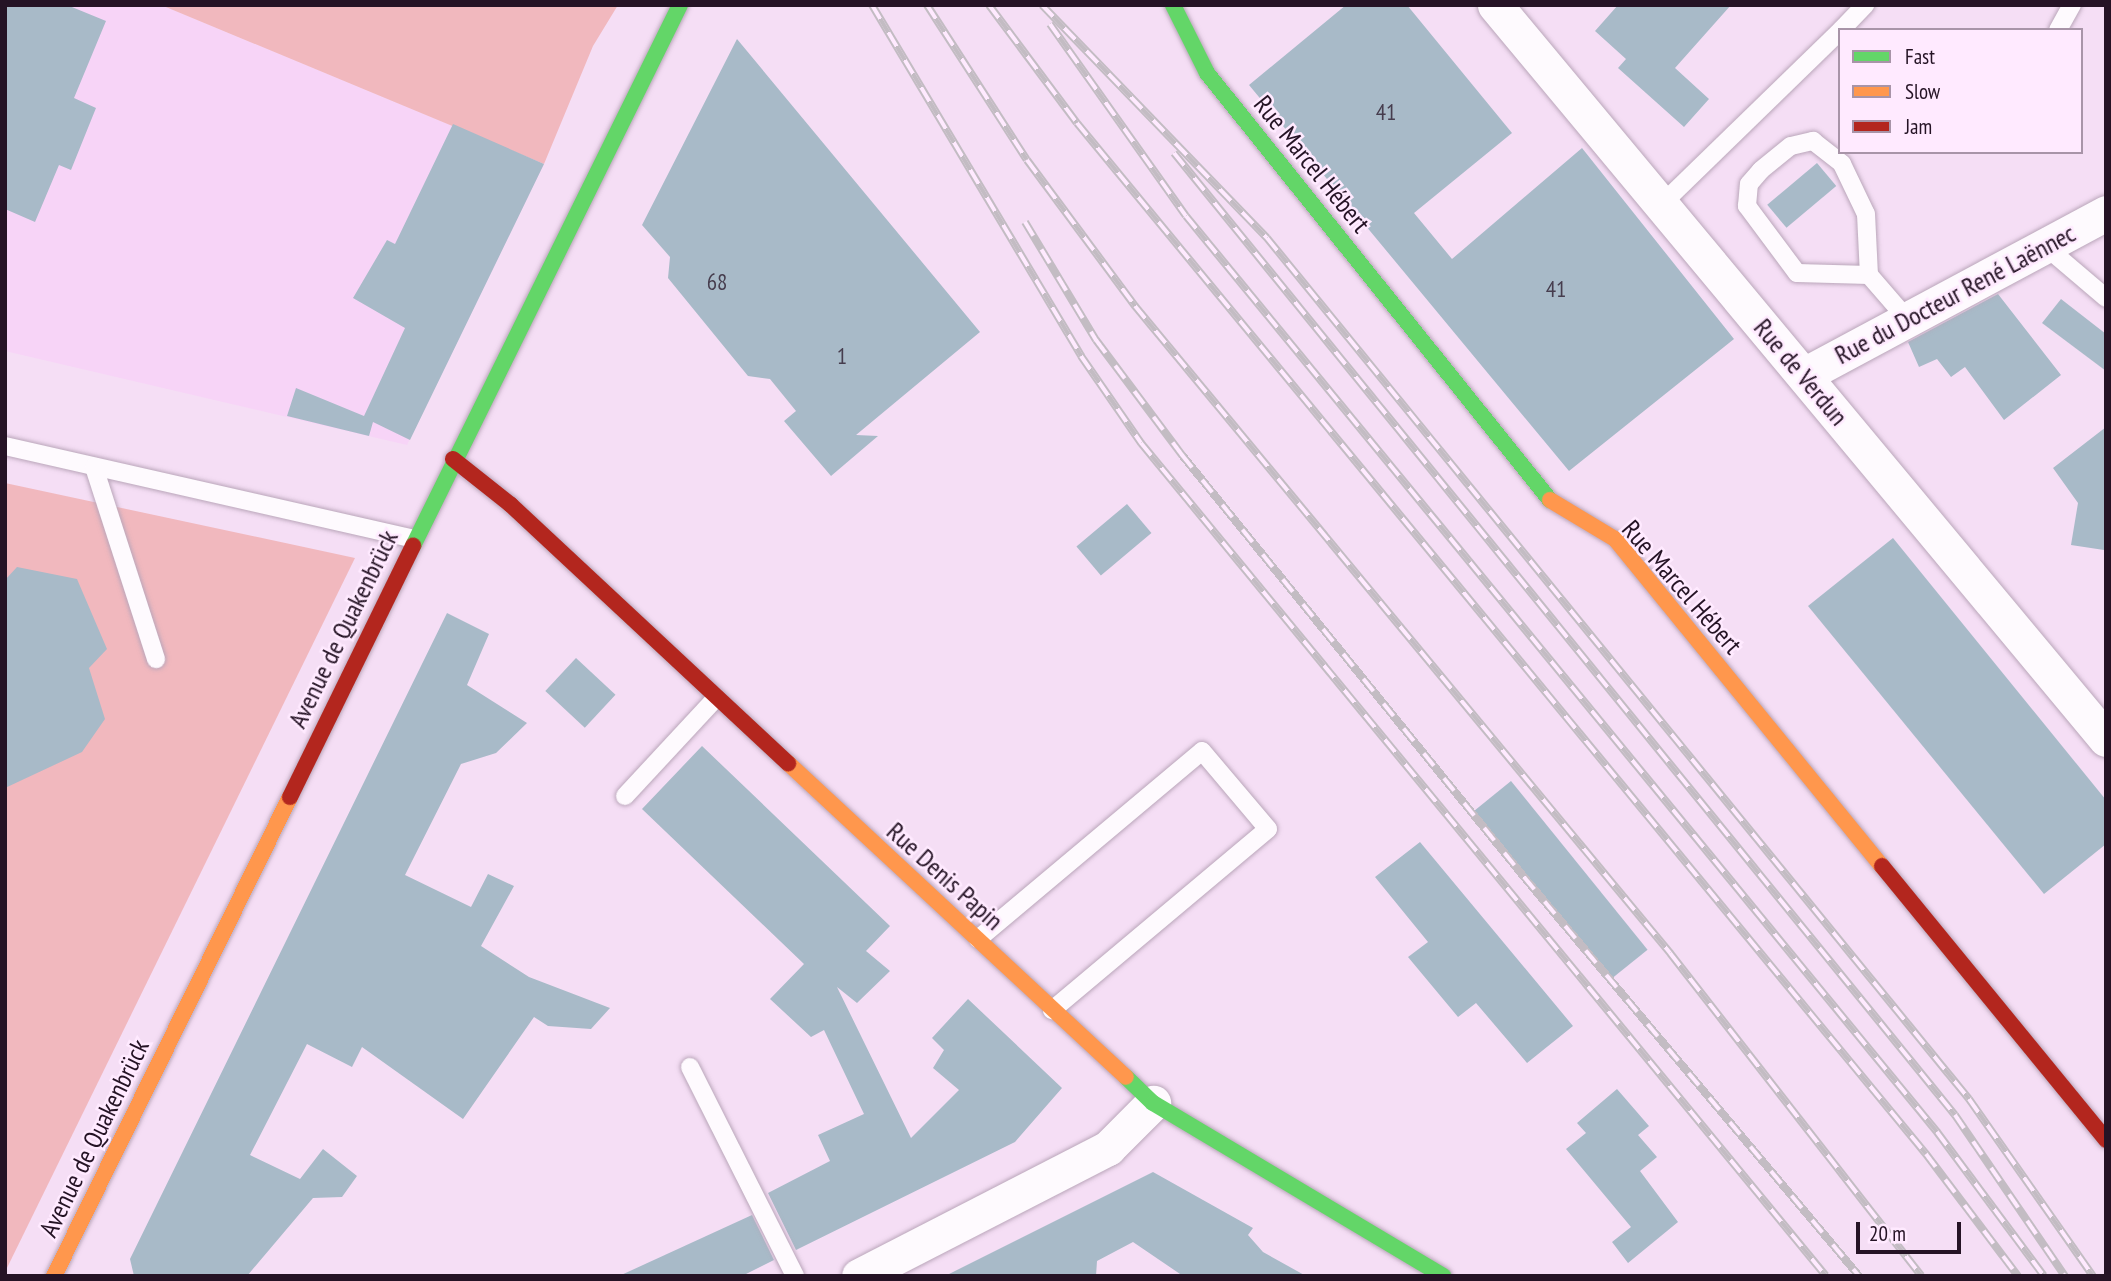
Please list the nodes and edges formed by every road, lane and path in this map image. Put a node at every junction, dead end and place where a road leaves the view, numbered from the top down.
1 (680, 5) edge
2 (1173, 5) edge
3 (1865, 5) edge
4 (2072, 5) edge
5 (1507, 9) edge
6 (1842, 28) edge
7 (2059, 28) edge
8 (1838, 32) edge
9 (1662, 204) junction
10 (2106, 213) edge
11 (2045, 246) junction
12 (1869, 275) junction
13 (2106, 298) edge
14 (1908, 320) junction
15 (1804, 375) junction
16 (5, 446) edge
17 (453, 459) junction
18 (94, 467) junction
19 (414, 539) junction
20 (156, 659) dead end
21 (715, 699) junction
22 (2106, 739) edge
23 (625, 796) dead end
24 (978, 939) junction
25 (1052, 1010) junction
26 (690, 1067) dead end
27 (1153, 1103) junction
28 (2106, 1140) edge
29 (1437, 1274) edge
30 (54, 1276) edge
31 (795, 1276) edge
32 (859, 1276) edge

1 - 17 street, Avenue de Quakenbrück
2 - 28 street, Rue Marcel Hébert
3 - 6 lane
4 - 7 lane
5 - 9 street, Rue de Verdun
8 - 9 lane
9 - 15 street, Rue de Verdun
10 - 11 street, Rue du Docteur René Laënnec
11 - 13 lane
11 - 14 street, Rue du Docteur René Laënnec
12 - 12 lane
12 - 14 lane
14 - 15 street, Rue du Docteur René Laënnec
15 - 22 street, Rue de Verdun
16 - 18 lane
17 - 19 street, Avenue de Quakenbrück
17 - 21 street, Rue Denis Papin
18 - 19 lane
18 - 20 lane
19 - 30 street, Avenue de Quakenbrück
21 - 23 lane
21 - 24 street, Rue Denis Papin
24 - 25 street, Rue Denis Papin
24 - 25 lane
25 - 27 street, Rue Denis Papin
26 - 31 lane
27 - 29 street, Rue Denis Papin
27 - 32 street

